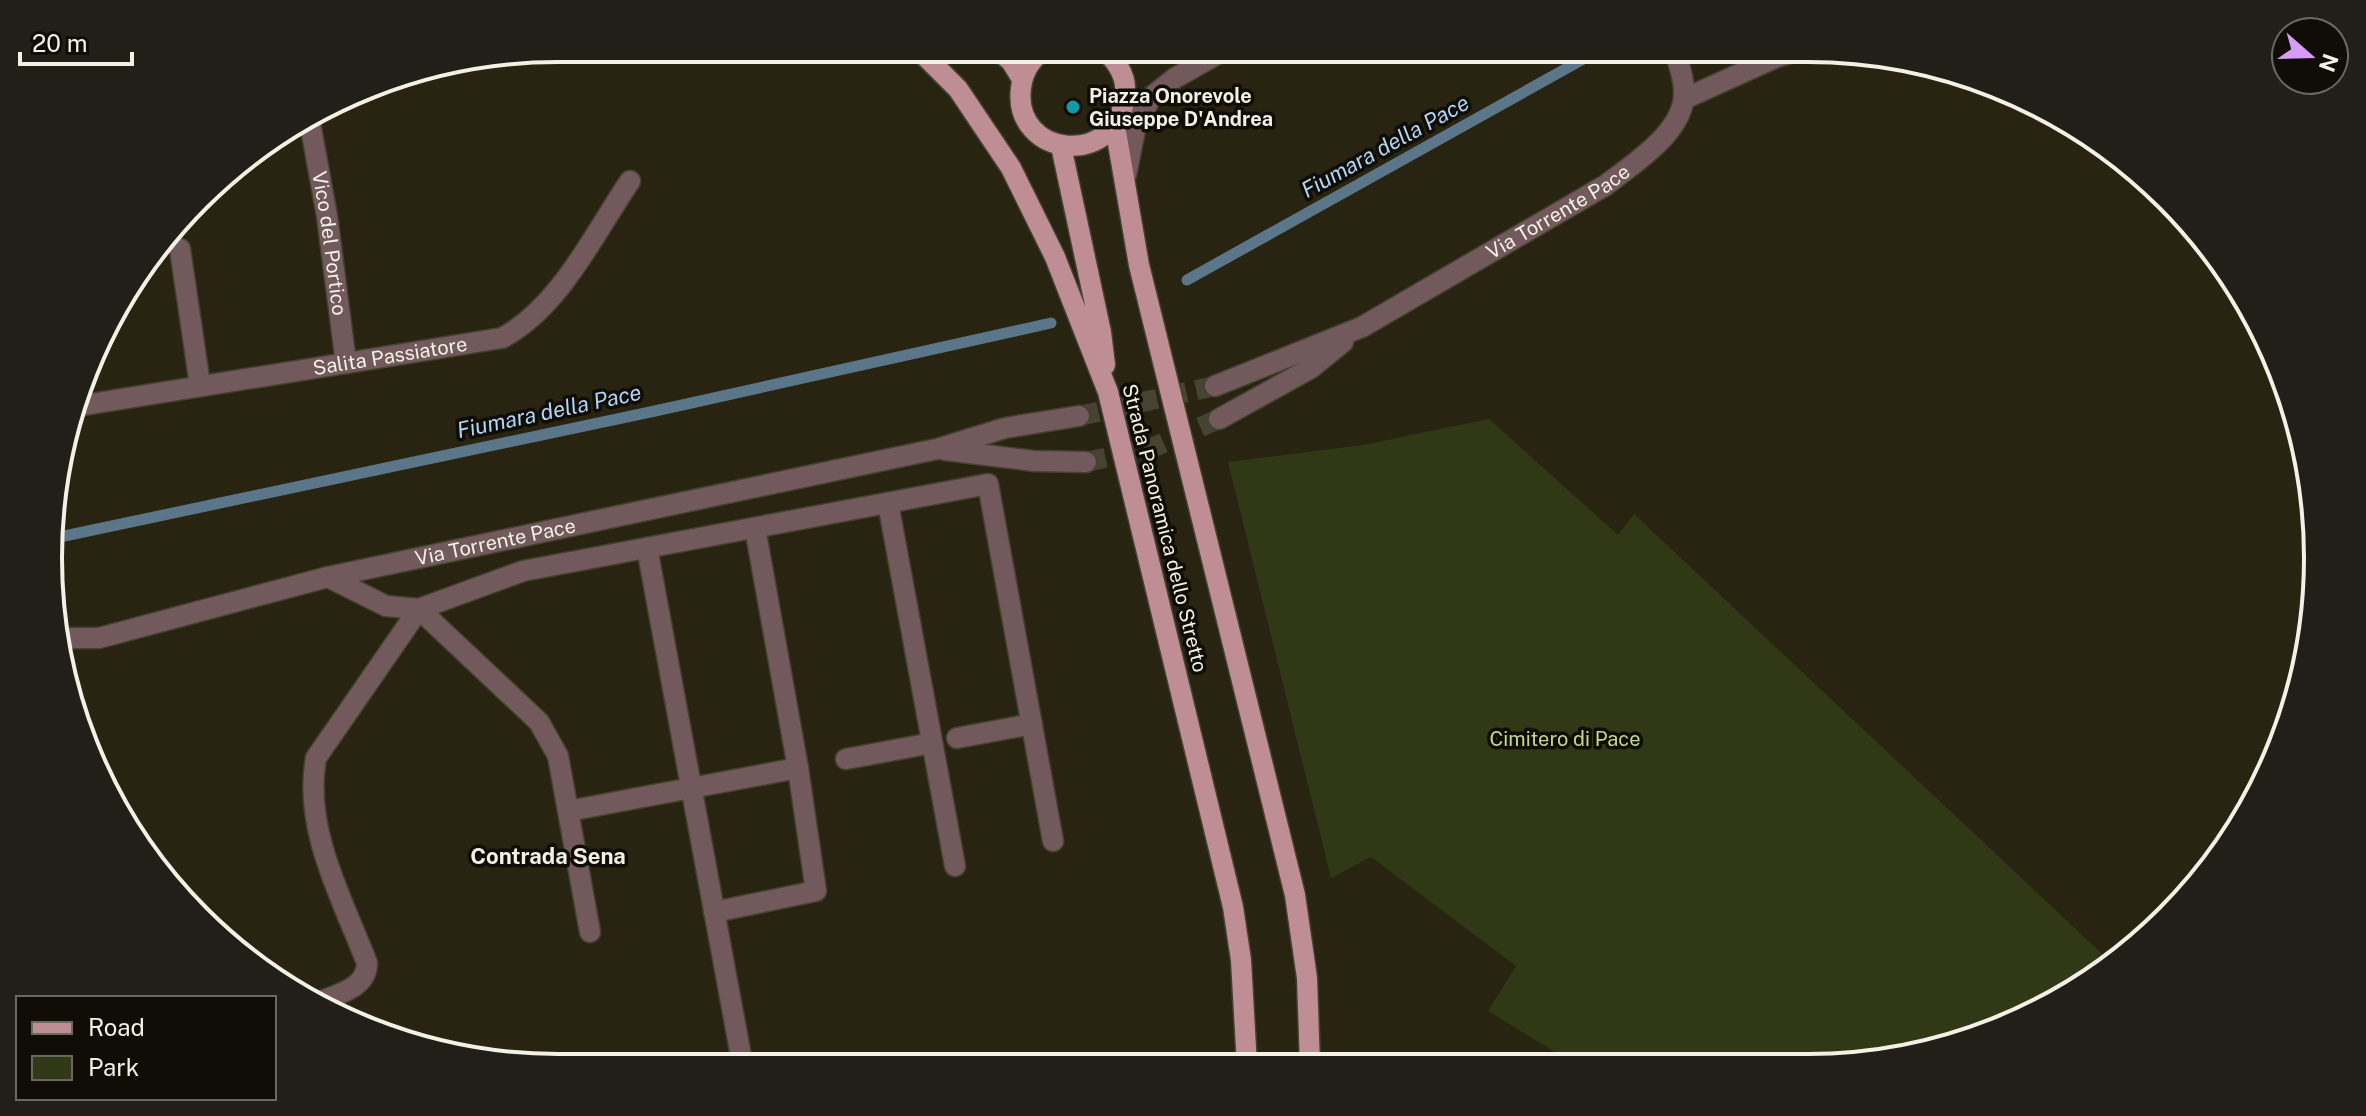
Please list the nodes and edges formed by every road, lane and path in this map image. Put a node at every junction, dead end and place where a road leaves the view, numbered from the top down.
1 (931, 62) edge
2 (1012, 62) edge
3 (1032, 62) edge
4 (1114, 62) edge
5 (1205, 62) edge
6 (1677, 62) edge
7 (1765, 62) edge
8 (1022, 79) junction
9 (1154, 94) junction
10 (1684, 99) junction
11 (1115, 126) junction
12 (311, 128) edge
13 (1061, 146) junction
14 (630, 181) dead end
15 (1125, 195) junction
16 (180, 249) dead end
17 (1362, 327) junction
18 (346, 363) junction
19 (200, 385) junction
20 (1215, 386) tunnel mouth
21 (1108, 392) junction
22 (86, 405) edge
23 (1079, 416) tunnel mouth
24 (1219, 419) tunnel mouth
25 (937, 449) junction
26 (1086, 462) tunnel mouth
27 (888, 503) junction
28 (755, 528) junction
29 (647, 548) junction
30 (328, 577) junction
31 (419, 609) junction
32 (69, 638) edge
33 (1032, 724) junction
34 (957, 738) dead end
35 (932, 743) junction
36 (846, 759) dead end
37 (798, 768) junction
38 (691, 788) junction
39 (568, 811) junction
40 (1053, 841) dead end
41 (955, 866) dead end
42 (714, 912) junction
43 (590, 932) dead end
44 (329, 998) edge
45 (741, 1054) edge
46 (1246, 1054) edge
47 (1310, 1054) edge

1 - 21 main road, Strada Panoramica dello Stretto
2 - 8 main road
3 - 8 main road
4 - 11 main road
5 - 9 street
6 - 10 street
7 - 10 street
8 - 13 main road
9 - 11 street
9 - 15 street
10 - 17 street, Via Torrente Pace
11 - 13 main road
11 - 15 main road, Strada Panoramica dello Stretto
12 - 18 street, Vico del Portico
13 - 21 main road
14 - 18 street, Salita Passiatore
15 - 47 main road, Strada Panoramica dello Stretto
16 - 19 street
17 - 20 street, Via Torrente Pace
17 - 24 street, Via Torrente Pace
18 - 19 street, Salita Passiatore
19 - 22 street, Salita Passiatore
21 - 46 main road, Strada Panoramica dello Stretto
23 - 25 street, Via Torrente Pace
25 - 26 street, Via Torrente Pace
25 - 30 street, Via Torrente Pace
27 - 28 street
27 - 33 street
27 - 35 street
28 - 29 street
28 - 37 street
29 - 31 street
29 - 38 street
30 - 31 street
30 - 32 street, Via Torrente Pace
31 - 39 street
31 - 44 street
33 - 34 street
33 - 40 street
35 - 36 street
35 - 41 street
37 - 38 street
37 - 42 street
38 - 39 street
38 - 42 street
39 - 43 street
42 - 45 street

